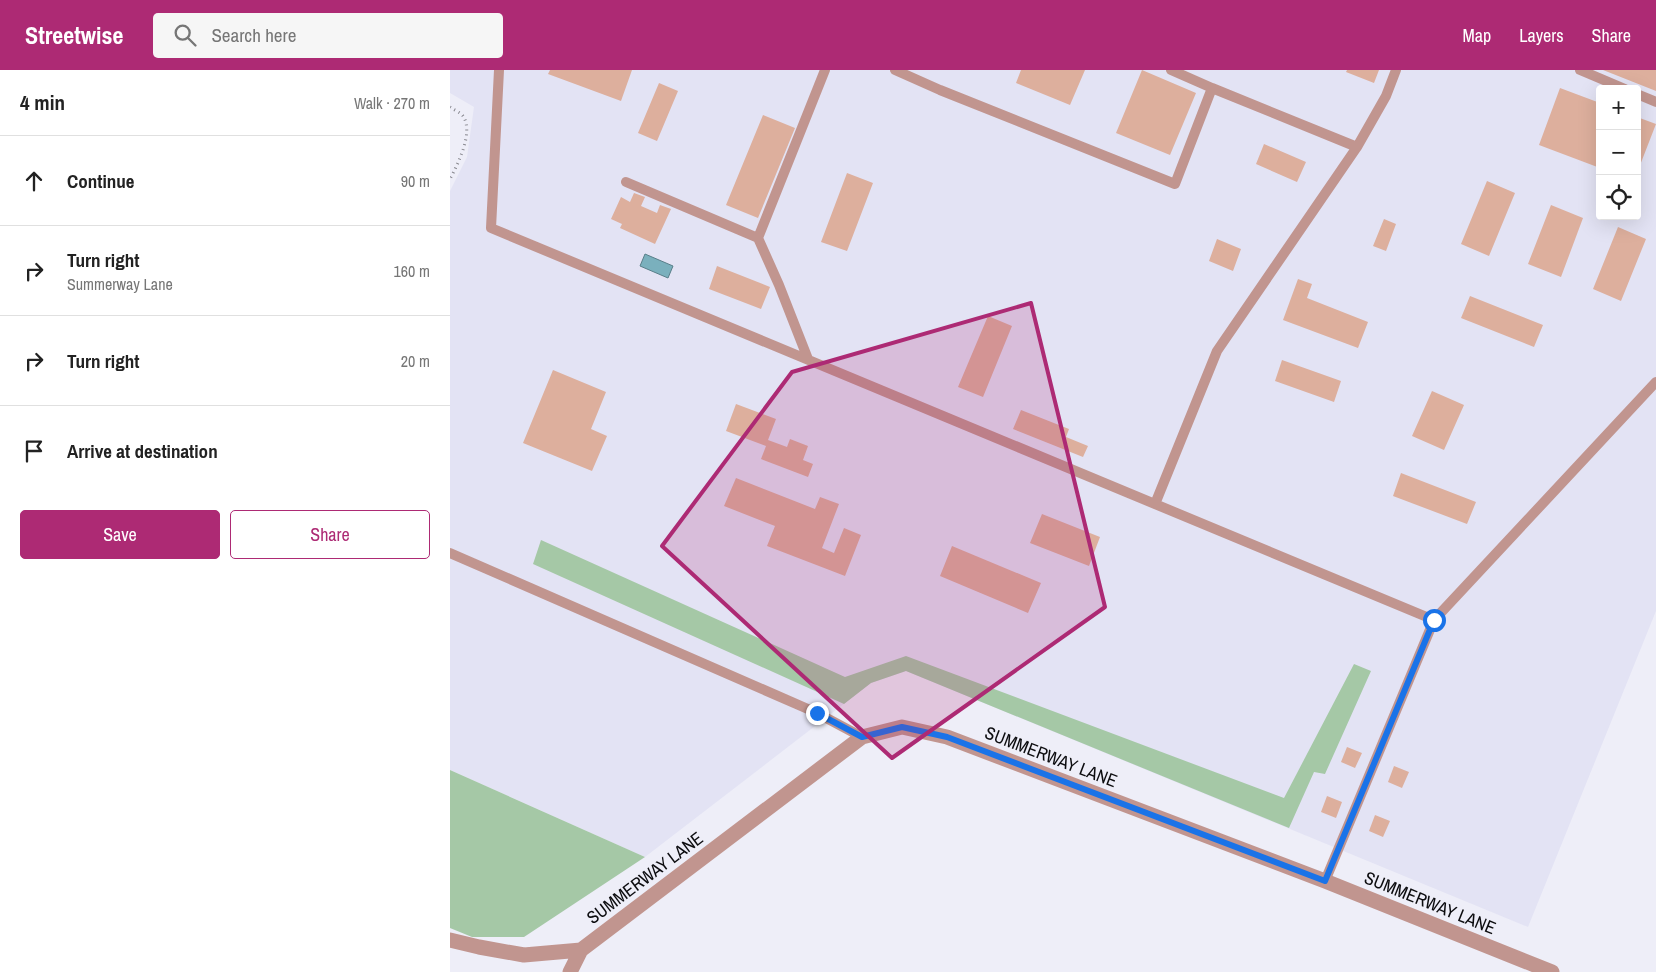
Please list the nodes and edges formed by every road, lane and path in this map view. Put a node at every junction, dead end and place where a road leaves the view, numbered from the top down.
1 (500, 70) edge
2 (825, 70) edge
3 (895, 70) edge
4 (1171, 70) edge
5 (1396, 70) edge
6 (1580, 70) edge
7 (1616, 85) edge
8 (1212, 88) junction
9 (1641, 96) edge
10 (1656, 102) edge
11 (450, 107) edge
12 (1357, 147) junction
13 (450, 179) edge
14 (626, 182) dead end
15 (758, 238) junction
16 (808, 360) junction
17 (1656, 382) edge
18 (1155, 504) junction
19 (450, 554) edge
20 (1434, 620) junction
21 (862, 737) junction
22 (1325, 881) junction
23 (450, 940) edge
24 (581, 950) junction
25 (570, 972) edge
26 (1552, 972) edge

1 - 16 lane
2 - 15 lane
3 - 8 lane
4 - 8 lane
5 - 12 lane
6 - 7 lane
8 - 12 lane
9 - 10 lane
11 - 13 path
12 - 18 lane
14 - 15 lane
15 - 16 lane
16 - 18 lane
17 - 20 lane
18 - 20 lane
19 - 21 lane
20 - 22 lane
21 - 22 street, SUMMERWAY LANE
21 - 24 street, SUMMERWAY LANE
22 - 26 street, SUMMERWAY LANE
23 - 24 street
24 - 25 street

